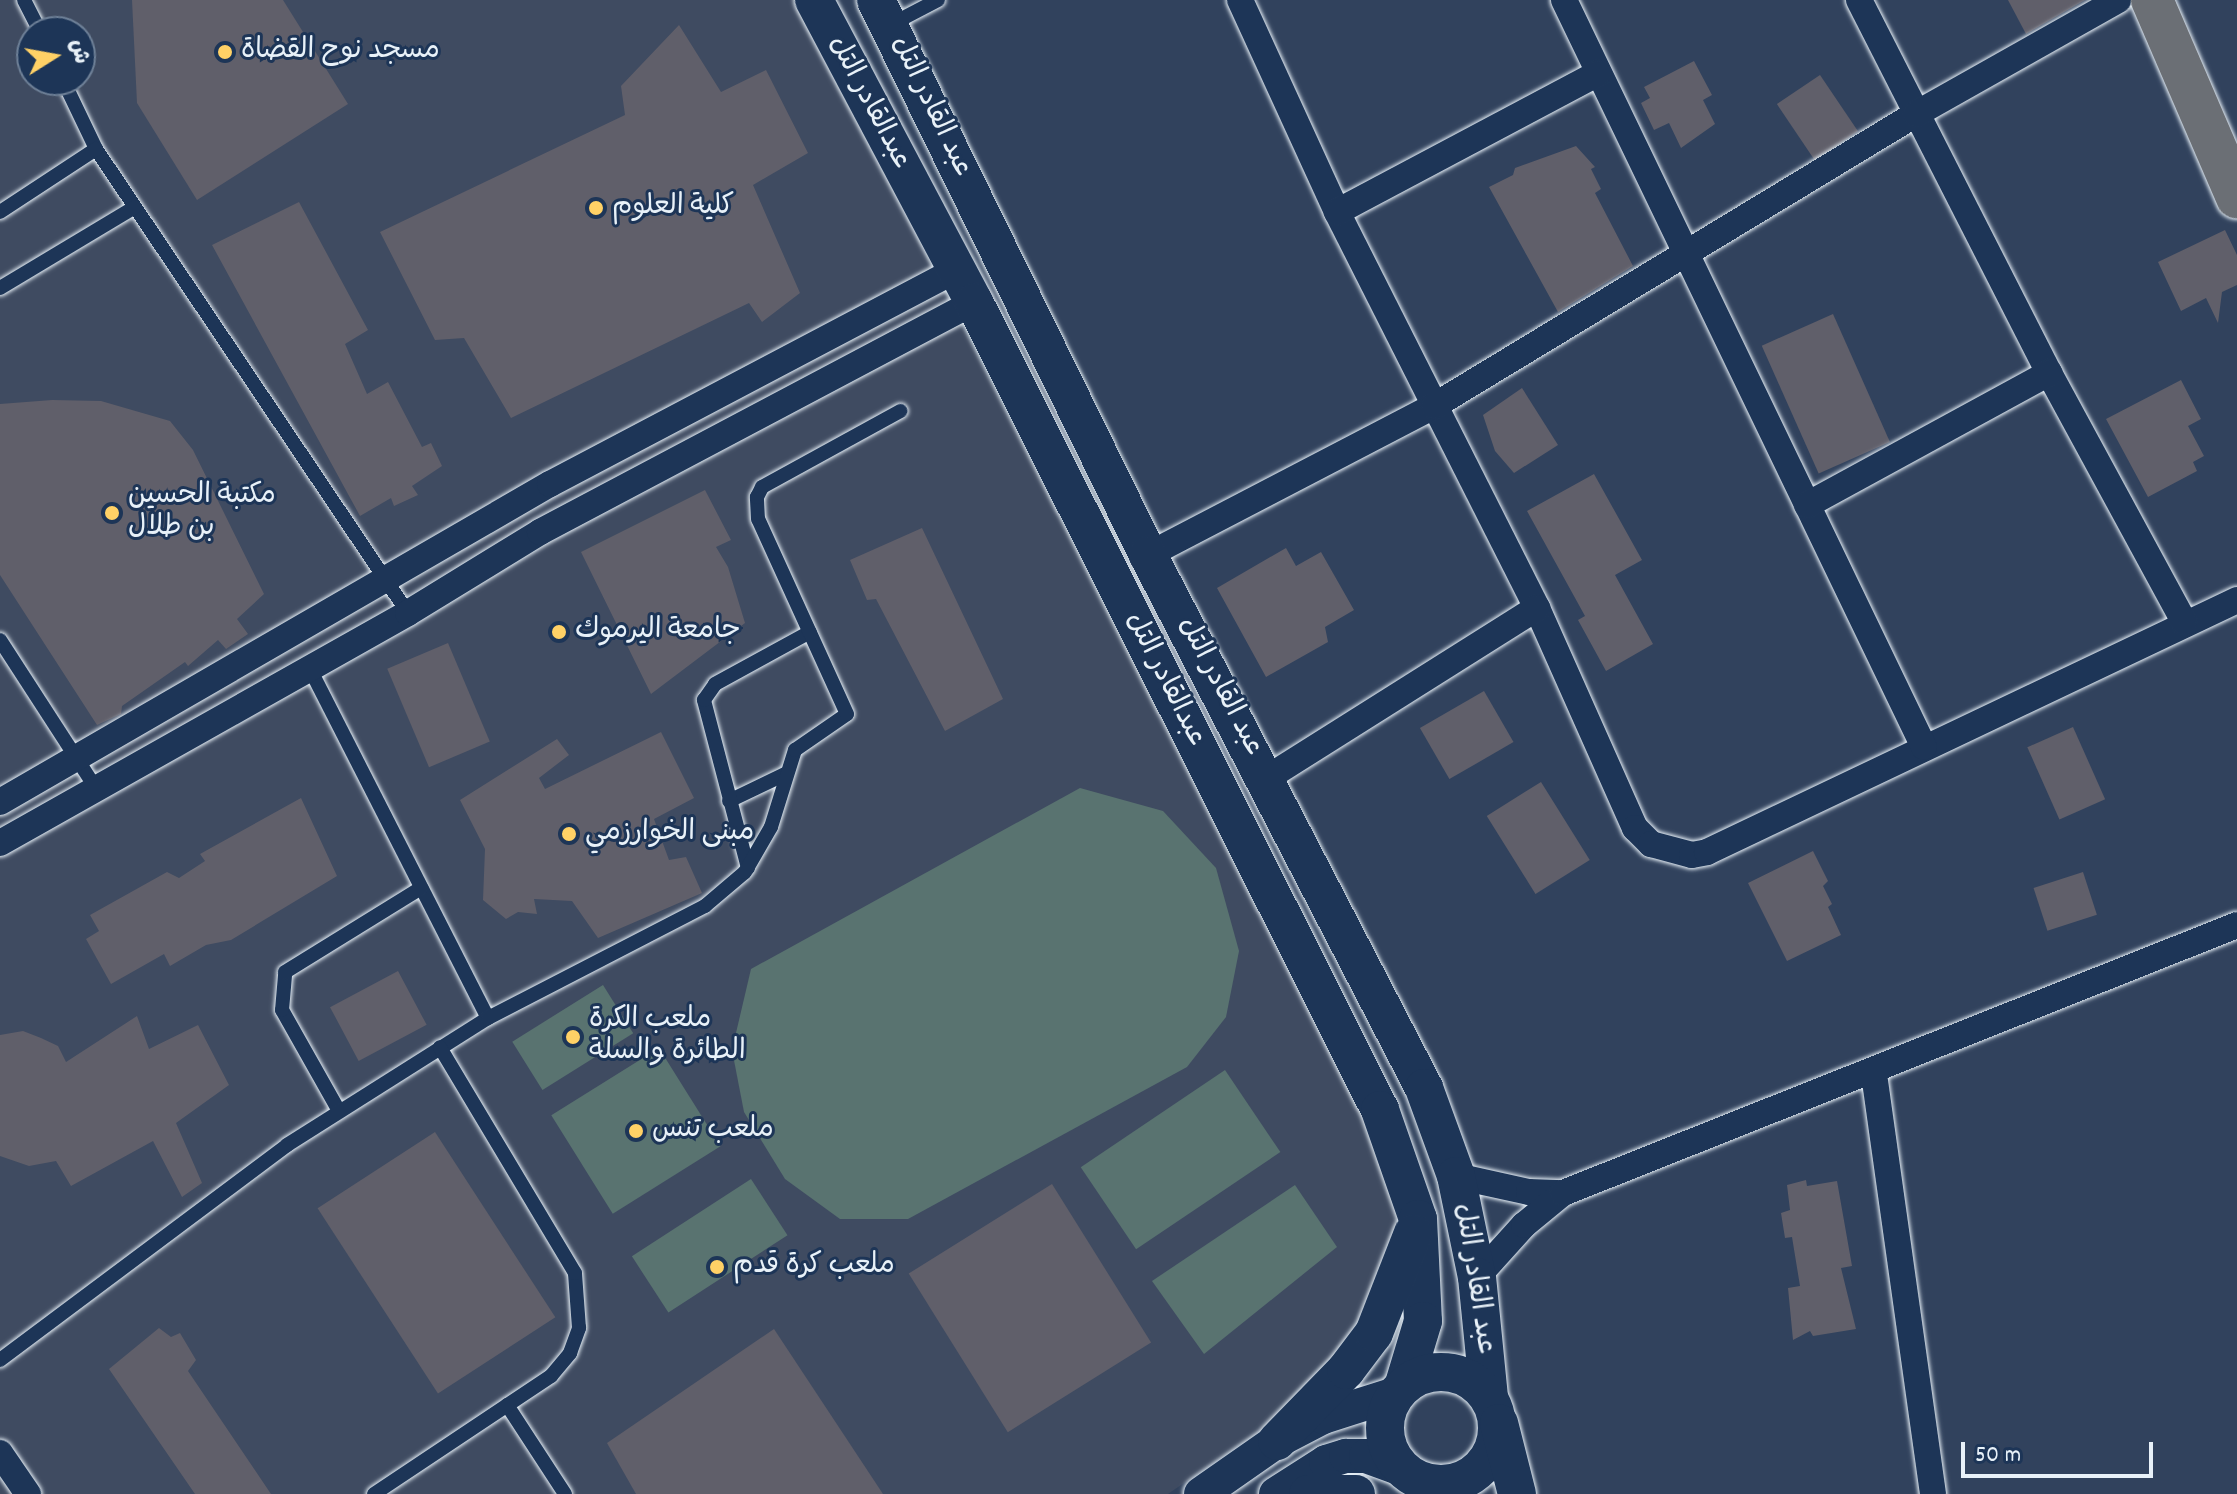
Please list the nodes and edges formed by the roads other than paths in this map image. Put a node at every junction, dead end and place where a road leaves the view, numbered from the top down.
1 (814, 0) edge
2 (938, 0) edge
3 (1240, 0) edge
4 (1564, 0) edge
5 (1859, 0) edge
6 (2118, 0) edge
7 (2152, 0) edge
8 (2179, 0) edge
9 (883, 12) edge
10 (1598, 73) junction
11 (71, 96) edge
12 (1916, 114) junction
13 (2237, 128) edge
14 (96, 149) junction
15 (2237, 197) edge
16 (135, 207) junction
17 (0, 212) edge
18 (1337, 212) junction
19 (1686, 253) junction
20 (965, 286) junction
21 (0, 288) edge
22 (2049, 373) junction
23 (1434, 406) junction
24 (900, 411) dead end
25 (521, 501) junction
26 (1807, 505) junction
27 (540, 532) junction
28 (1148, 555) junction
29 (387, 581) junction
30 (2237, 600) edge
31 (1537, 608) junction
32 (408, 613) junction
33 (2184, 622) junction
34 (810, 632) junction
35 (0, 640) edge
36 (309, 667) junction
37 (1924, 747) junction
38 (76, 758) junction
39 (785, 774) junction
40 (1267, 778) junction
41 (95, 787) junction
42 (729, 801) junction
43 (0, 802) edge
44 (0, 843) edge
45 (748, 868) junction
46 (421, 888) junction
47 (2237, 925) edge
48 (488, 1018) junction
49 (440, 1047) junction
50 (1874, 1074) junction
51 (339, 1111) junction
52 (1456, 1176) junction
53 (1563, 1193) junction
54 (1418, 1219) junction
55 (1477, 1277) junction
56 (0, 1360) edge
57 (1400, 1389) junction
58 (507, 1405) junction
59 (1493, 1407) junction
60 (1277, 1441) junction
61 (0, 1453) edge
62 (1427, 1483) edge
63 (28, 1494) edge
64 (374, 1494) edge
65 (565, 1494) edge
66 (1201, 1494) edge
67 (1276, 1494) edge
68 (1308, 1494) edge
69 (1356, 1494) edge
70 (1517, 1494) edge
71 (1933, 1494) edge

1 - 20 main road, عبدالقادر التل
2 - 9 lane
3 - 18 street
4 - 10 street
5 - 12 street
6 - 12 street
7 - 15 main road
8 - 13 main road
9 - 28 main road, عبد القادر التل
10 - 18 street
10 - 19 street
11 - 14 lane
12 - 19 street
12 - 22 street
14 - 16 lane
14 - 17 lane
16 - 21 lane
16 - 29 lane
18 - 23 street
19 - 23 street
19 - 26 street
20 - 25 street
20 - 27 street
20 - 54 main road, عبدالقادر التل
22 - 26 street
22 - 33 street
23 - 28 street
23 - 31 street
24 - 34 lane
25 - 27 street
25 - 29 street
26 - 37 street
27 - 32 street
28 - 40 main road, عبد القادر التل
29 - 32 lane
29 - 38 street
30 - 33 street
31 - 37 street
31 - 40 street
32 - 36 street
33 - 37 street
34 - 39 lane
34 - 42 lane
35 - 38 lane
36 - 41 street
36 - 46 lane
38 - 41 lane
38 - 43 street
39 - 42 lane
39 - 45 lane
40 - 52 main road, عبد القادر التل
41 - 44 street
42 - 45 lane
45 - 48 lane
46 - 48 lane
46 - 51 lane
47 - 50 street
48 - 49 lane
49 - 51 lane
49 - 58 lane
50 - 53 street
50 - 71 street
51 - 56 lane
52 - 53 street
52 - 55 main road, عبد القادر التل
53 - 55 street
54 - 57 main road, عبدالقادر التل
54 - 60 main road
55 - 59 main road, عبد القادر التل
57 - 59 main road
57 - 60 street
57 - 62 main road
58 - 64 lane
58 - 65 lane
59 - 62 main road
59 - 70 main road
60 - 66 street
61 - 63 street
62 - 67 street
68 - 69 main road

